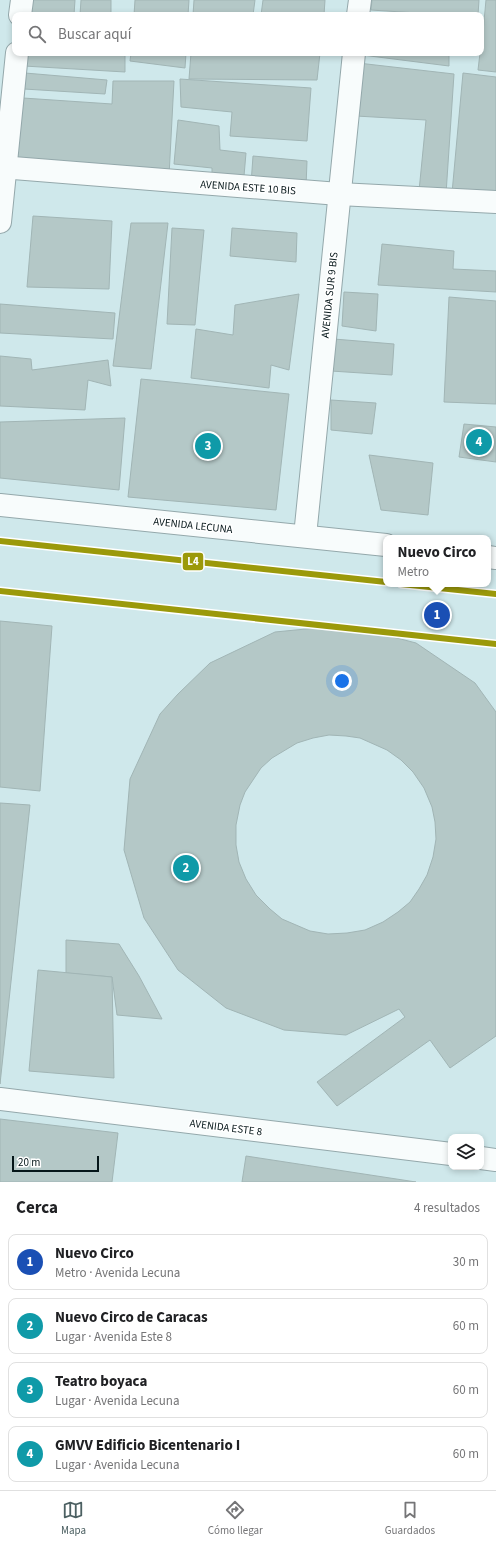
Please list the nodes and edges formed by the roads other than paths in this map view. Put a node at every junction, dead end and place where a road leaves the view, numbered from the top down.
1 (22, 0) edge
2 (360, 0) edge
3 (20, 12) edge
4 (358, 12) edge
5 (17, 56) edge
6 (354, 56) edge
7 (3, 167) edge
8 (339, 194) junction
9 (496, 202) edge
10 (0, 222) edge
11 (0, 505) edge
12 (305, 536) junction
13 (383, 545) edge
14 (0, 1099) edge
15 (448, 1154) edge
16 (484, 1158) edge
17 (496, 1160) edge

1 - 3 street
2 - 4 street
5 - 7 street
6 - 8 street, AVENIDA SUR 9 BIS
7 - 8 street, AVENIDA ESTE 10 BIS
7 - 10 street
8 - 9 street, AVENIDA ESTE 10 BIS
8 - 12 street, AVENIDA SUR 9 BIS
11 - 12 street, AVENIDA LECUNA
12 - 13 street, AVENIDA LECUNA
14 - 15 street, AVENIDA ESTE 8
16 - 17 street

